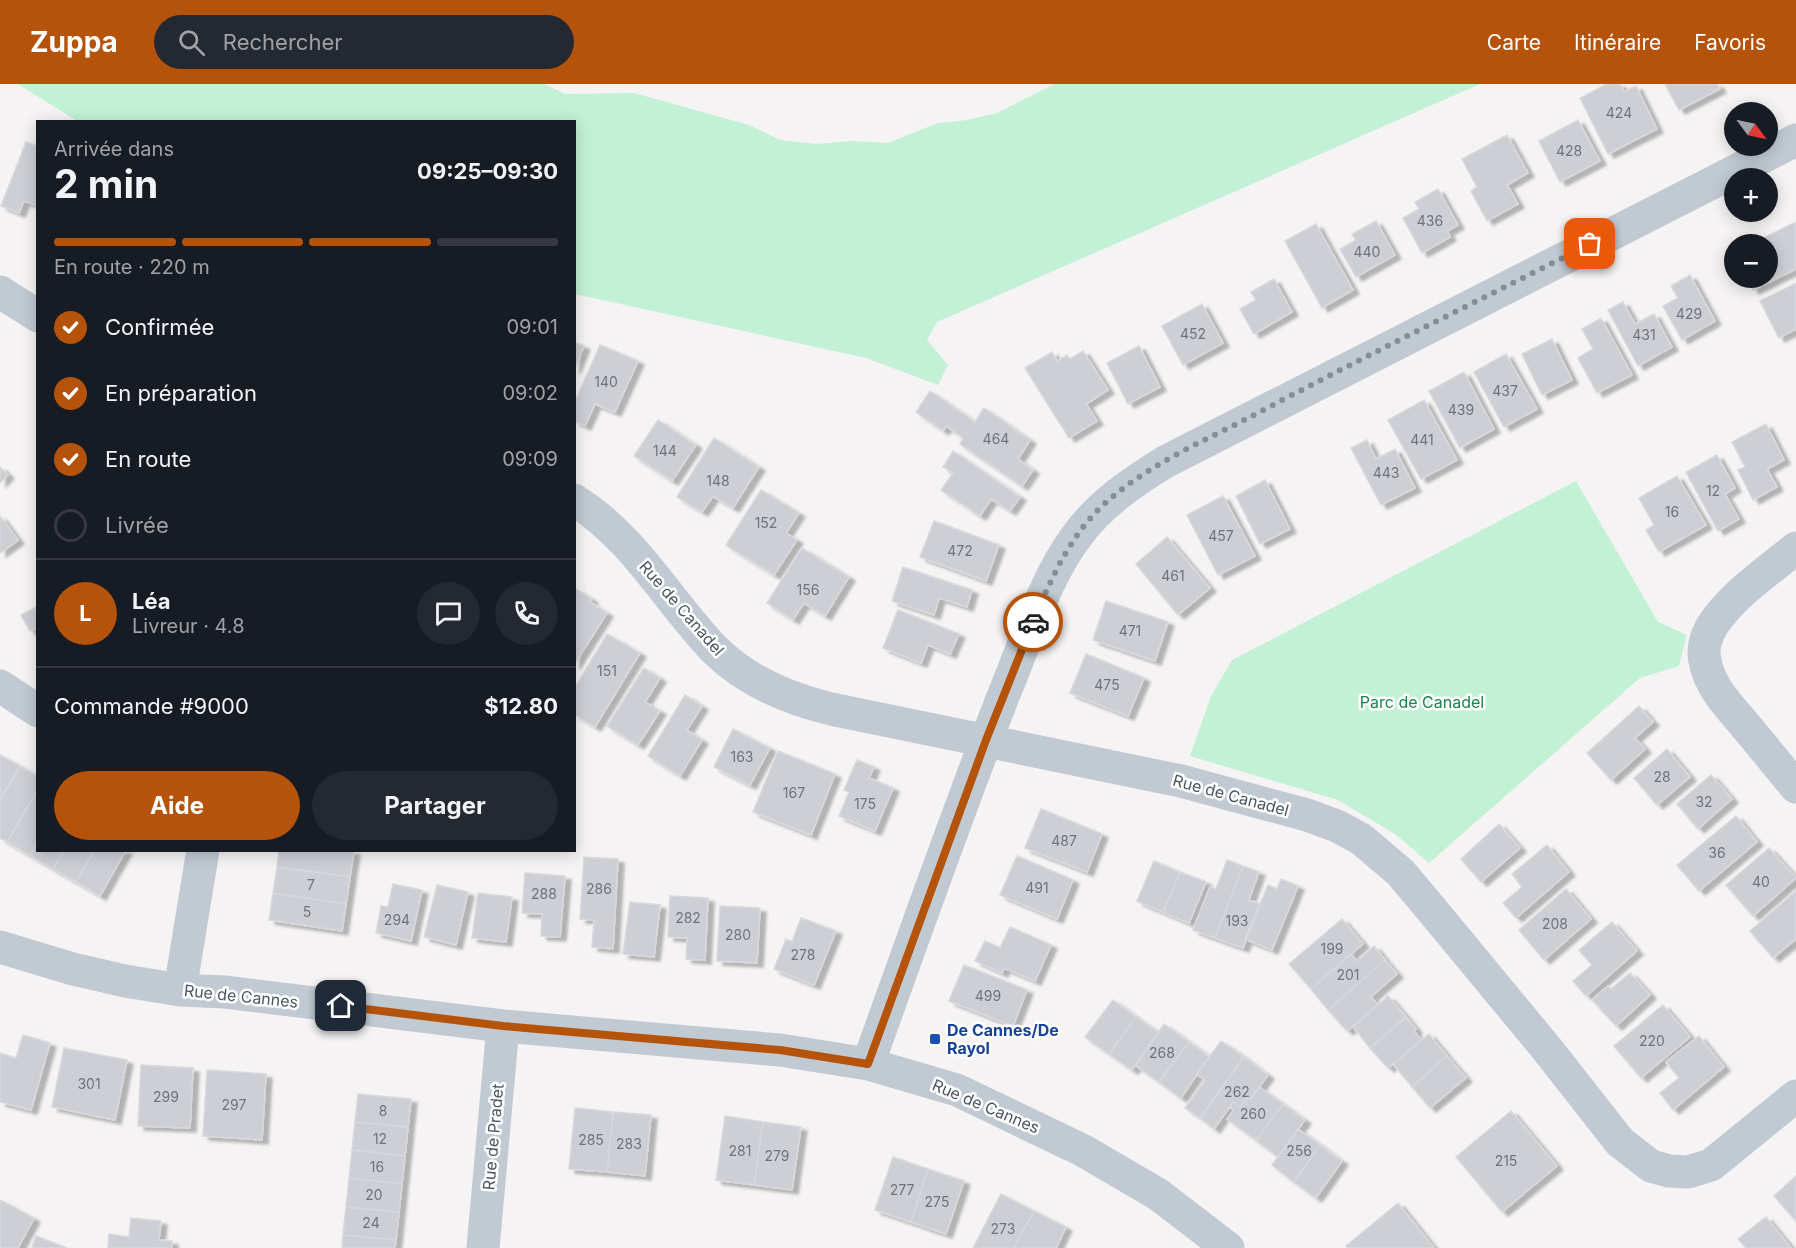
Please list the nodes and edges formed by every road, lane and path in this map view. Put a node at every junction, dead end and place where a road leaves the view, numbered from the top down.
1 (1796, 140) edge
2 (0, 292) edge
3 (36, 315) edge
4 (576, 501) edge
5 (1796, 548) edge
6 (0, 686) edge
7 (36, 710) edge
8 (986, 740) junction
9 (1796, 787) edge
10 (203, 852) edge
11 (0, 947) edge
12 (180, 990) junction
13 (503, 1026) junction
14 (868, 1064) junction
15 (1796, 1096) edge
16 (483, 1248) edge
17 (1228, 1248) edge

1 - 8 street
2 - 3 street
4 - 8 street, Rue de Canadel
5 - 9 street
6 - 7 street
8 - 14 street
8 - 15 street, Rue de Canadel
10 - 12 street
11 - 12 street, Rue de Cannes
12 - 13 street, Rue de Cannes
13 - 14 street, Rue de Cannes
13 - 16 street, Rue de Pradet
14 - 17 street, Rue de Cannes

